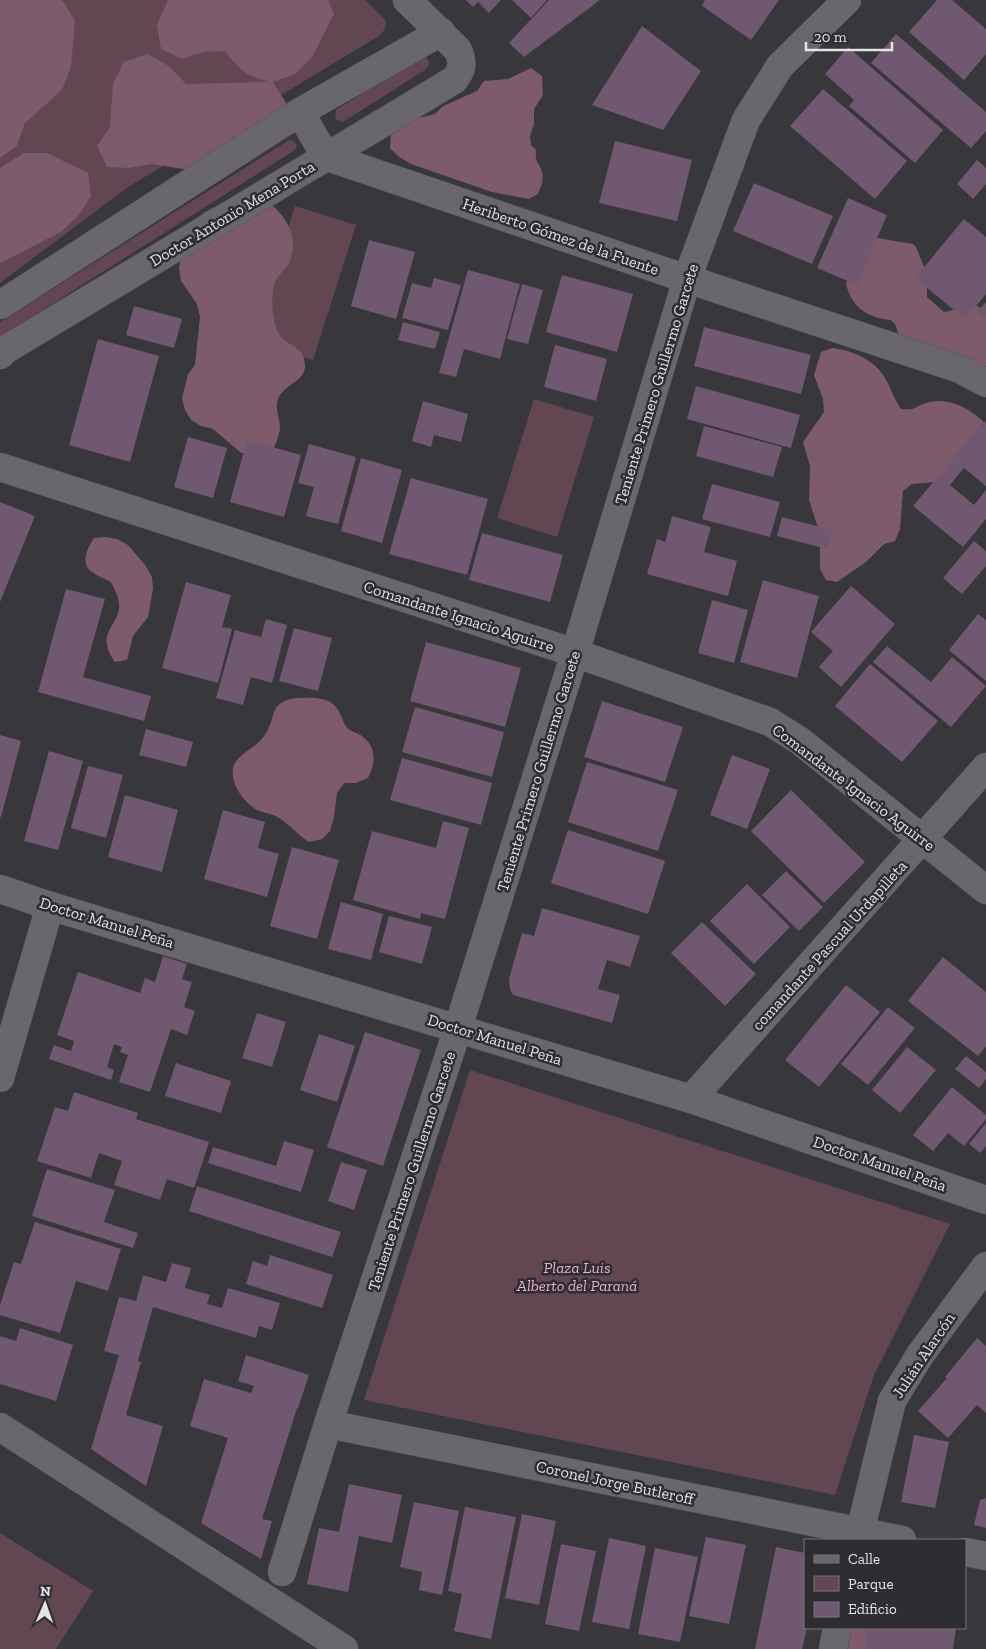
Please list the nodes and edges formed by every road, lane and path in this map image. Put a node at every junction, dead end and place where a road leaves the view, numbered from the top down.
1 (406, 0) edge
2 (847, 0) edge
3 (440, 32) junction
4 (300, 112) junction
5 (326, 156) junction
6 (687, 279) junction
7 (0, 305) edge
8 (0, 355) edge
9 (986, 384) edge
10 (0, 467) edge
11 (575, 653) junction
12 (986, 767) edge
13 (924, 839) junction
14 (0, 889) edge
15 (986, 890) edge
16 (50, 906) junction
17 (458, 1028) junction
18 (0, 1078) edge
19 (691, 1099) junction
20 (986, 1200) edge
21 (986, 1266) edge
22 (328, 1424) junction
23 (0, 1427) edge
24 (859, 1536) edge
25 (891, 1539) edge
26 (966, 1552) edge
27 (986, 1556) edge
28 (282, 1572) dead end
29 (838, 1629) edge
30 (344, 1649) edge
31 (832, 1649) edge

1 - 3 street
2 - 6 street, Teniente Primero Guillermo Garcete
3 - 4 street
3 - 5 street, Doctor Antonio Mena Porta
4 - 5 street
4 - 7 street
5 - 6 street, Heriberto Gómez de la Fuente
5 - 8 street, Doctor Antonio Mena Porta
6 - 9 street, Heriberto Gómez de la Fuente
6 - 11 street, Teniente Primero Guillermo Garcete
10 - 11 street, Comandante Ignacio Aguirre
11 - 13 street, Comandante Ignacio Aguirre
11 - 17 street, Teniente Primero Guillermo Garcete
12 - 13 street, comandante Pascual Urdapilleta
13 - 15 street, Comandante Ignacio Aguirre
13 - 19 street, comandante Pascual Urdapilleta
14 - 16 street, Doctor Manuel Peña
16 - 17 street, Doctor Manuel Peña
16 - 18 street
17 - 19 street, Doctor Manuel Peña
17 - 22 street, Teniente Primero Guillermo Garcete
19 - 20 street, Doctor Manuel Peña
21 - 24 street, Julián Alarcón
22 - 24 street, Coronel Jorge Butleroff
22 - 28 street, Teniente Primero Guillermo Garcete
23 - 30 street
24 - 25 street, Coronel Jorge Butleroff
26 - 27 street
29 - 31 street

